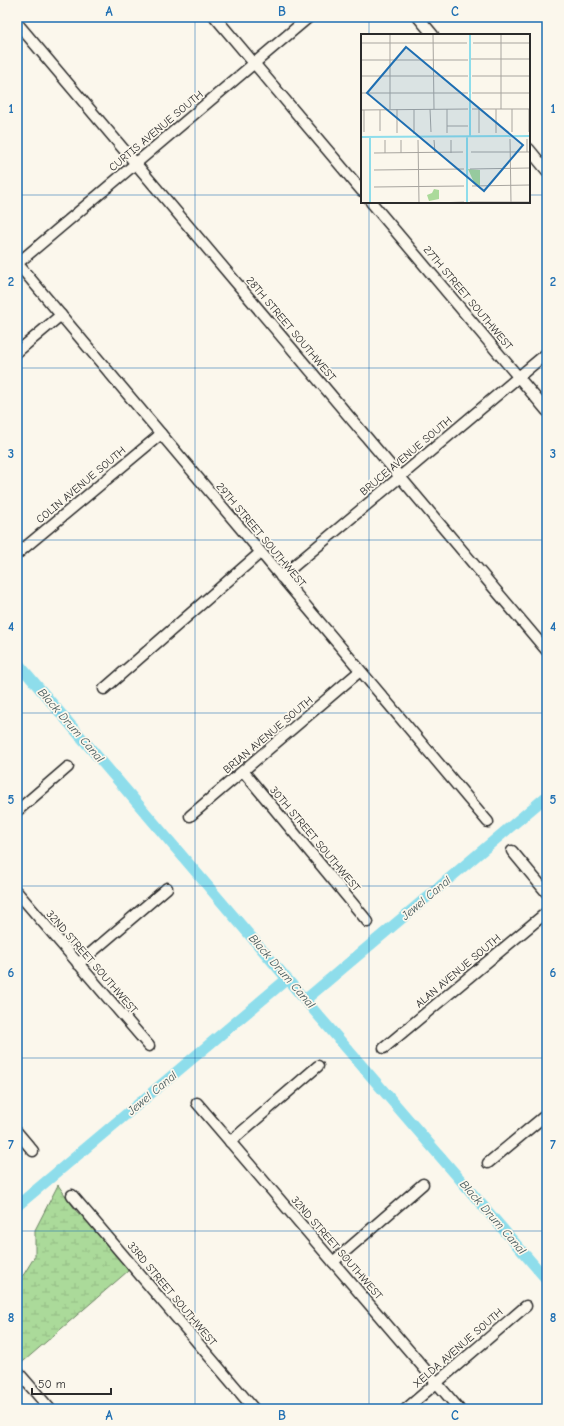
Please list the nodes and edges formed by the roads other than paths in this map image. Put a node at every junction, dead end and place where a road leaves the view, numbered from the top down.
1 (215, 17) edge
2 (309, 17) edge
3 (418, 17) edge
4 (17, 23) edge
5 (432, 34) edge
6 (254, 64) junction
7 (530, 150) edge
8 (135, 163) junction
9 (547, 171) edge
10 (361, 190) edge
11 (372, 203) edge
12 (17, 263) edge
13 (61, 315) junction
14 (17, 352) edge
15 (547, 353) edge
16 (518, 376) junction
17 (547, 410) edge
18 (161, 434) junction
19 (400, 476) junction
20 (260, 553) junction
21 (17, 554) edge
22 (281, 577) junction
23 (547, 651) edge
24 (360, 671) junction
25 (104, 689) dead end
26 (68, 767) dead end
27 (243, 771) junction
28 (17, 812) edge
29 (190, 816) dead end
30 (488, 822) dead end
31 (512, 851) dead end
32 (167, 888) dead end
33 (17, 892) edge
34 (547, 893) edge
35 (547, 912) edge
36 (368, 922) dead end
37 (78, 964) junction
38 (149, 1046) dead end
39 (384, 1048) dead end
40 (318, 1066) dead end
41 (197, 1103) dead end
42 (547, 1114) edge
43 (17, 1132) edge
44 (230, 1142) junction
45 (33, 1151) dead end
46 (488, 1162) dead end
47 (422, 1184) dead end
48 (72, 1195) dead end
49 (333, 1262) junction
50 (526, 1306) dead end
51 (17, 1371) edge
52 (436, 1383) junction
53 (50, 1409) edge
54 (254, 1409) edge
55 (406, 1409) edge
56 (459, 1409) edge

1 - 6 street
2 - 6 street, CURTIS AVENUE SOUTH
3 - 5 street
4 - 8 street, 28TH STREET SOUTHWEST
6 - 8 street, CURTIS AVENUE SOUTH
6 - 10 street
7 - 9 street
8 - 12 street, CURTIS AVENUE SOUTH
8 - 19 street, 28TH STREET SOUTHWEST
11 - 16 street, 27TH STREET SOUTHWEST
12 - 13 street, 29TH STREET SOUTHWEST
13 - 14 street
13 - 18 street, 29TH STREET SOUTHWEST
15 - 16 street, BRUCE AVENUE SOUTH
16 - 17 street, 27TH STREET SOUTHWEST
16 - 19 street, BRUCE AVENUE SOUTH
18 - 20 street, 29TH STREET SOUTHWEST
18 - 21 street, COLIN AVENUE SOUTH
19 - 22 street, BRUCE AVENUE SOUTH
19 - 23 street, 28TH STREET SOUTHWEST
20 - 22 street, 29TH STREET SOUTHWEST
20 - 25 street
22 - 24 street, 29TH STREET SOUTHWEST
24 - 27 street, BRIAN AVENUE SOUTH
24 - 30 street, 29TH STREET SOUTHWEST
26 - 28 street
27 - 29 street, BRIAN AVENUE SOUTH
27 - 36 street, 30TH STREET SOUTHWEST
31 - 34 street
32 - 37 street
33 - 37 street, 32ND STREET SOUTHWEST
35 - 39 street, ALAN AVENUE SOUTH
37 - 38 street, 32ND STREET SOUTHWEST
40 - 44 street
41 - 44 street, 32ND STREET SOUTHWEST
42 - 46 street
43 - 45 street
44 - 49 street, 32ND STREET SOUTHWEST
47 - 49 street
48 - 54 street, 33RD STREET SOUTHWEST
49 - 52 street, 32ND STREET SOUTHWEST
50 - 52 street, XELDA AVENUE SOUTH
51 - 53 street
52 - 55 street, XELDA AVENUE SOUTH
52 - 56 street, 32ND STREET SOUTHWEST

